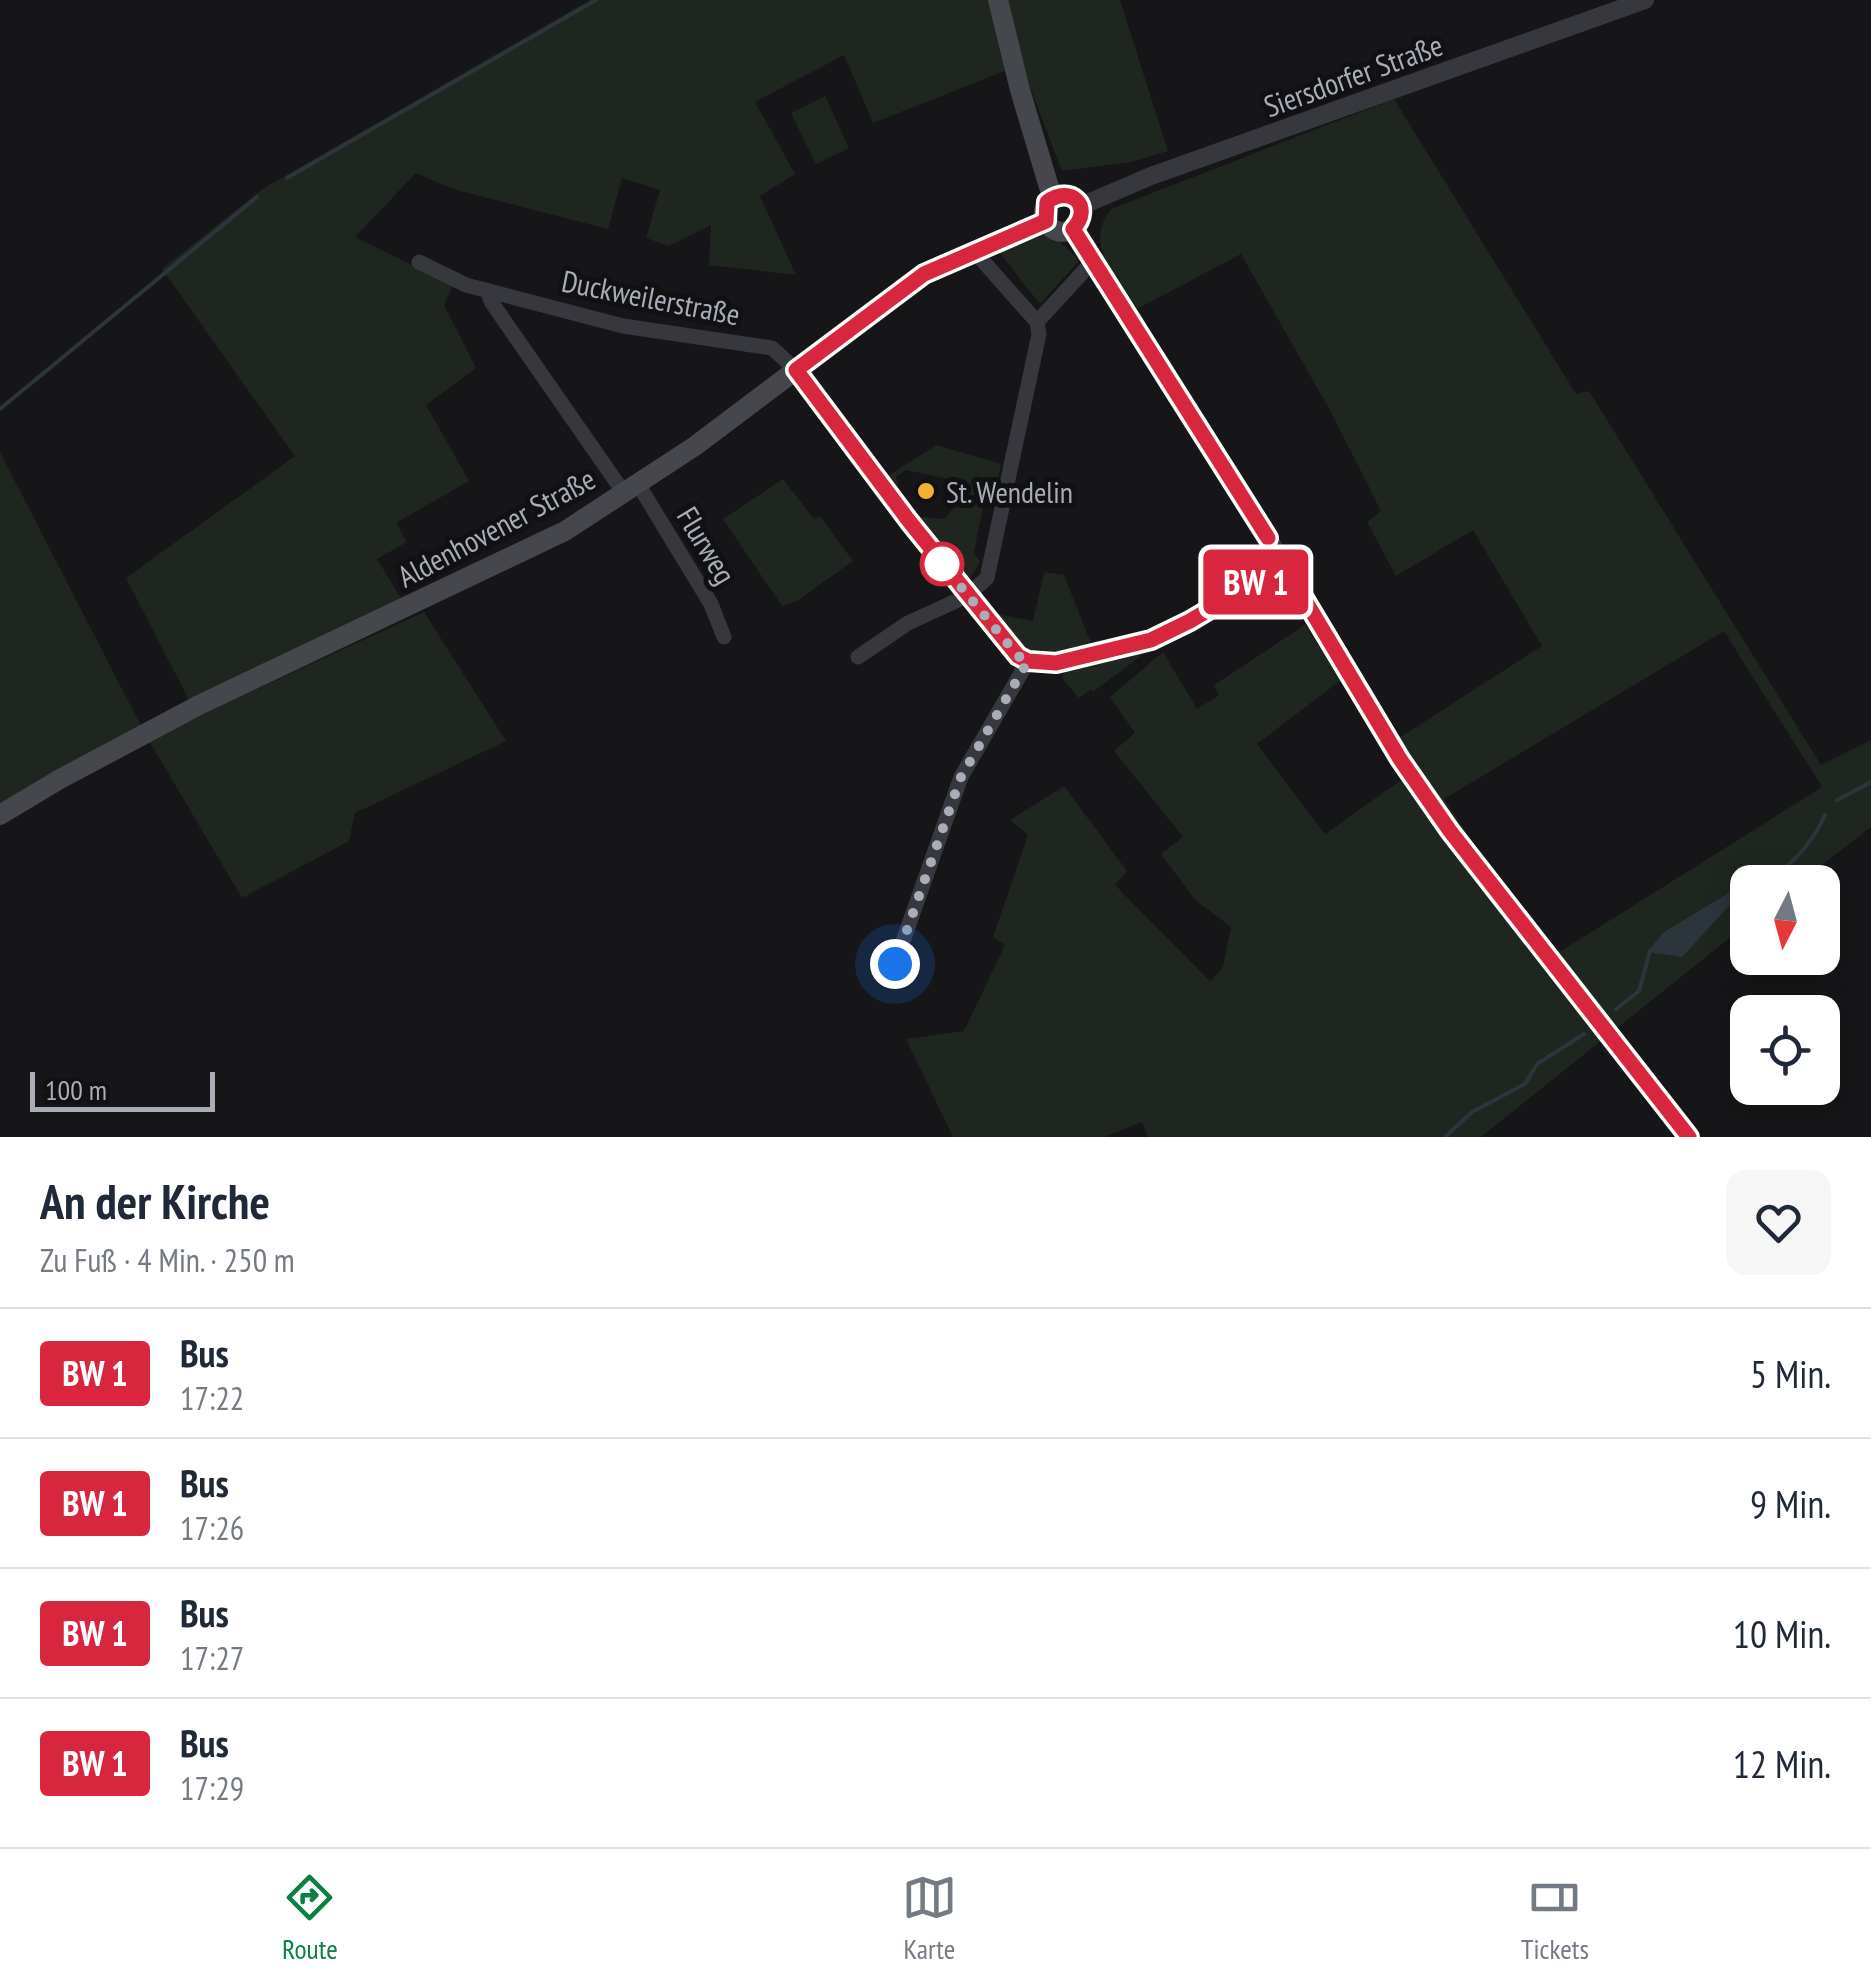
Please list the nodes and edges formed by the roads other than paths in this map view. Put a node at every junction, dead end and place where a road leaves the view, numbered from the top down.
1 (998, 0) edge
2 (1645, 0) edge
3 (1052, 197) junction
4 (1081, 206) junction
5 (1046, 221) junction
6 (1073, 229) junction
7 (978, 248) junction
8 (1094, 260) junction
9 (418, 262) dead end
10 (487, 290) junction
11 (1038, 322) junction
12 (796, 370) junction
13 (631, 488) junction
14 (1284, 565) junction
15 (967, 596) junction
16 (724, 637) dead end
17 (858, 657) dead end
18 (1028, 661) junction
19 (0, 816) edge
20 (884, 973) dead end
21 (1689, 1137) edge

1 - 3 main road
2 - 4 street, Siersdorfer Straße
3 - 4 main road
3 - 5 main road
4 - 6 main road
5 - 6 main road
5 - 7 main road, Aldenhovener Straße
6 - 8 street
7 - 11 street
7 - 12 main road, Aldenhovener Straße
8 - 11 street
8 - 14 street
9 - 10 street, Duckweilerstraße
10 - 12 street, Duckweilerstraße
10 - 13 street
11 - 15 street
12 - 13 main road, Aldenhovener Straße
12 - 15 street
13 - 16 street, Flurweg
13 - 19 main road, Aldenhovener Straße
14 - 18 street
14 - 21 street
15 - 17 street
15 - 18 street
18 - 20 street

